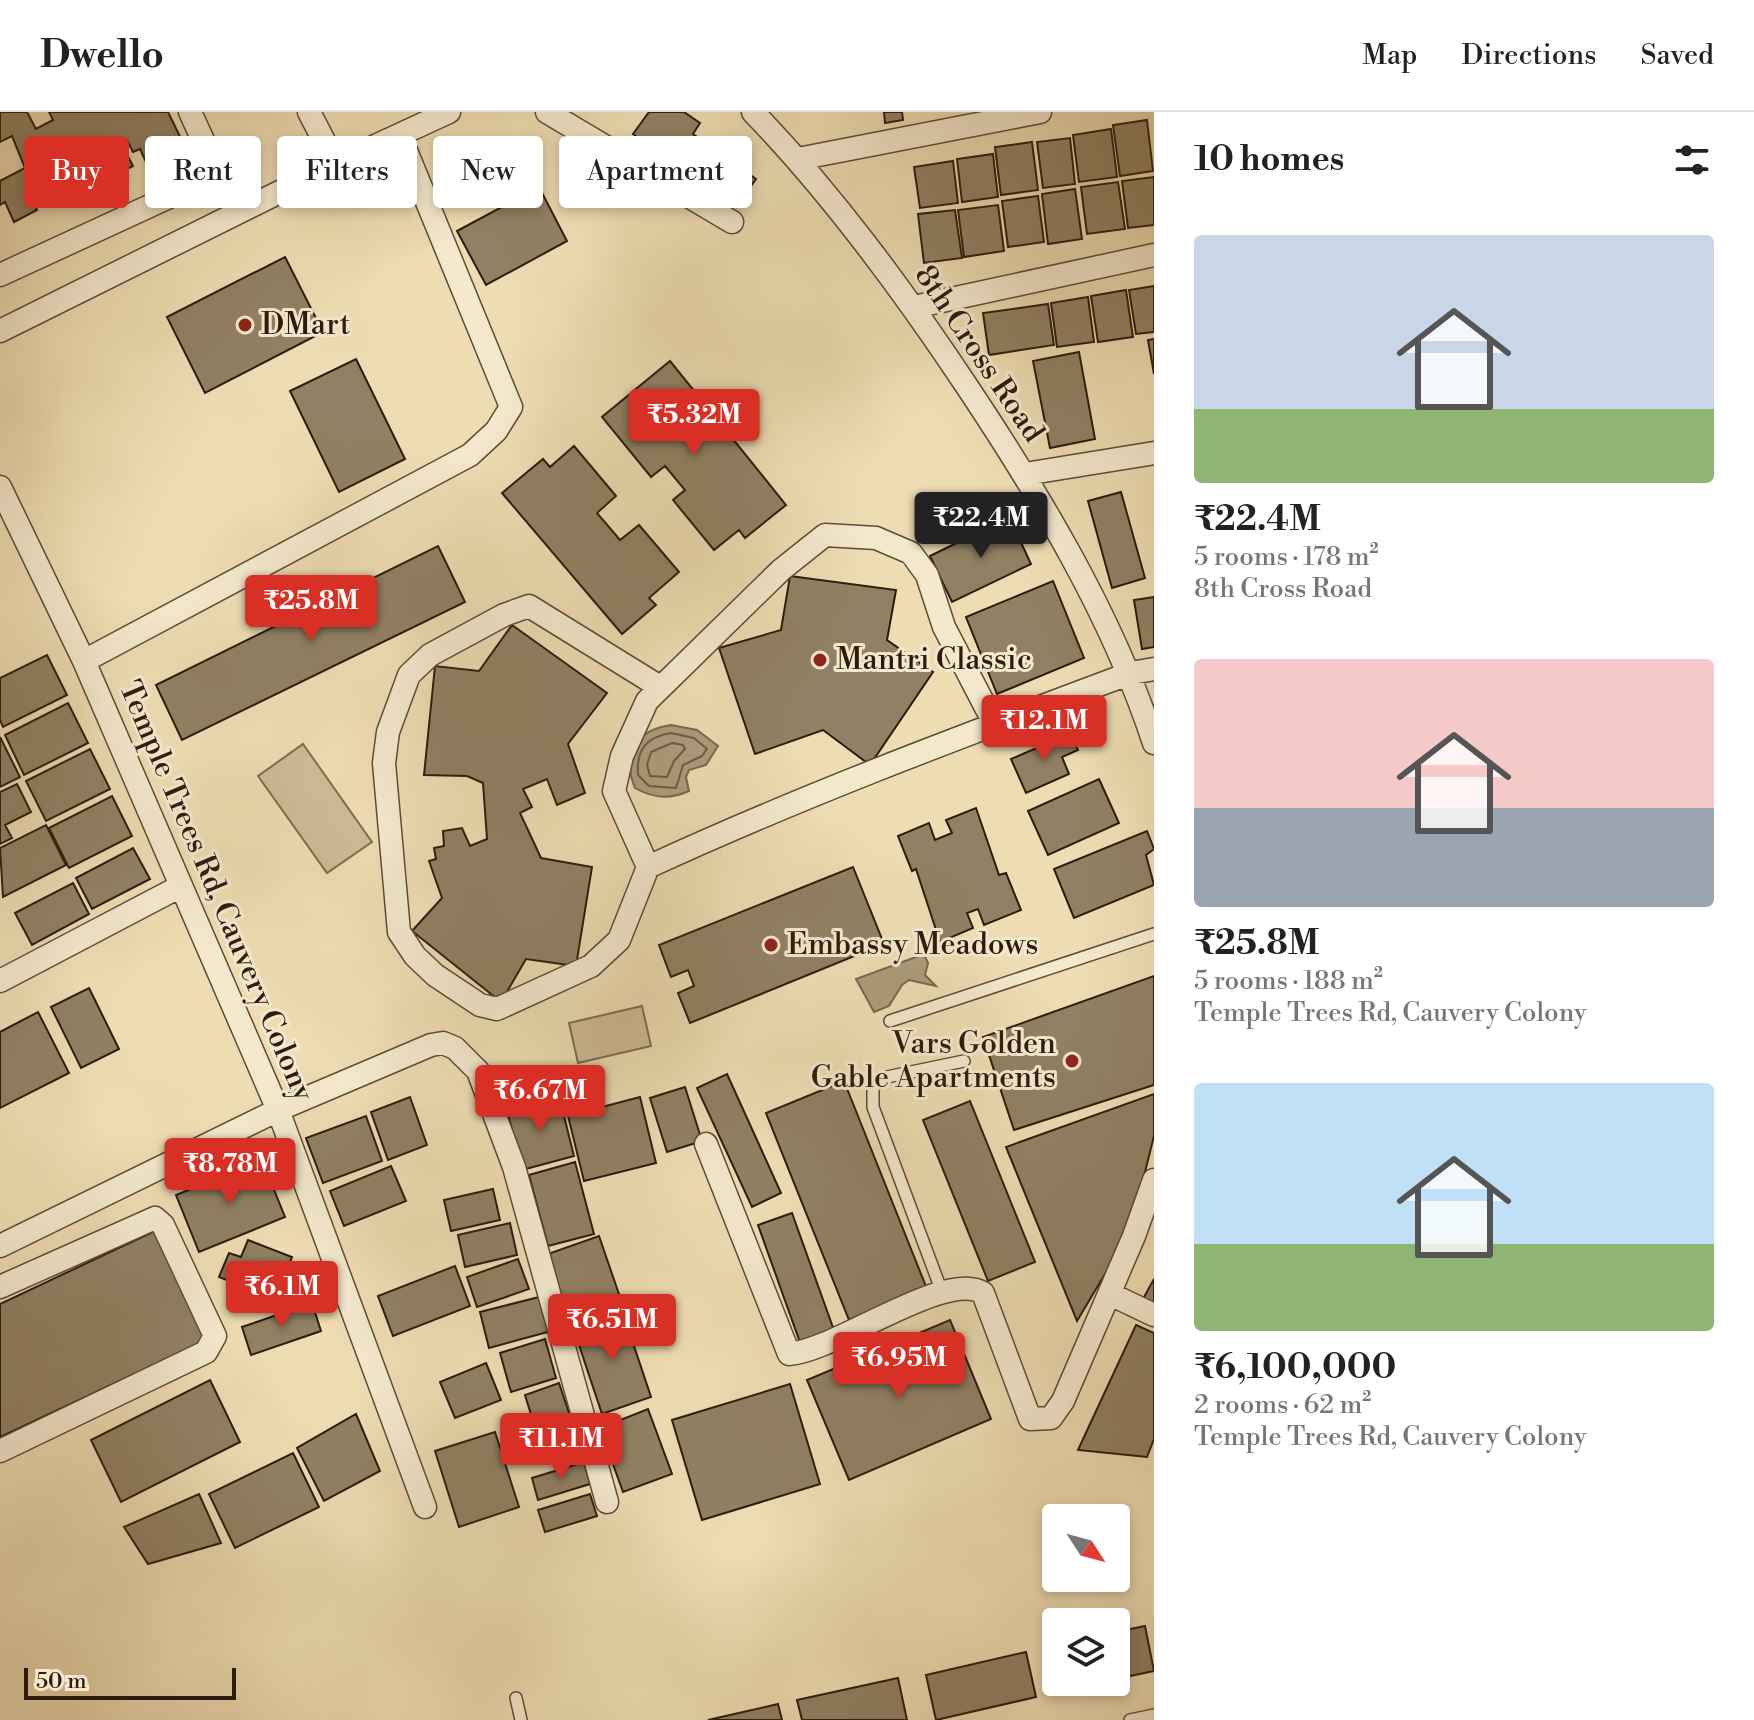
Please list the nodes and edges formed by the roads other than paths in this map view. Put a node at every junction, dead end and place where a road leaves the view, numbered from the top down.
1 (190, 112) edge
2 (309, 112) edge
3 (449, 112) edge
4 (547, 112) edge
5 (753, 112) edge
6 (1040, 112) edge
7 (321, 136) edge
8 (400, 136) edge
9 (798, 159) junction
10 (417, 178) edge
11 (277, 193) edge
12 (732, 222) dead end
13 (1154, 255) edge
14 (0, 275) edge
15 (914, 307) junction
16 (0, 331) edge
17 (1154, 453) edge
18 (1025, 474) junction
19 (0, 487) edge
20 (84, 661) junction
21 (1154, 669) edge
22 (1131, 673) junction
23 (660, 687) junction
24 (994, 723) junction
25 (1154, 743) edge
26 (648, 867) junction
27 (181, 886) junction
28 (1154, 934) edge
29 (0, 981) edge
30 (890, 1021) dead end
31 (964, 1061) dead end
32 (278, 1110) junction
33 (706, 1144) dead end
34 (1154, 1180) edge
35 (1146, 1226) edge
36 (0, 1246) edge
37 (0, 1287) edge
38 (942, 1292) junction
39 (1110, 1294) junction
40 (1154, 1315) edge
41 (0, 1451) edge
42 (607, 1502) dead end
43 (425, 1507) dead end
44 (516, 1698) dead end
45 (1154, 1715) edge
46 (521, 1720) edge
47 (1130, 1720) edge

1 - 14 street
2 - 7 street
3 - 8 street
4 - 12 street
5 - 9 street, 8th Cross Road
6 - 9 street
9 - 15 street, 8th Cross Road
10 - 20 street
11 - 16 street
13 - 15 street
15 - 18 street, 8th Cross Road
17 - 18 street
18 - 22 street, 8th Cross Road
19 - 20 street, Temple Trees Rd, Cauvery Colony
20 - 27 street, Temple Trees Rd, Cauvery Colony
21 - 22 street
22 - 24 street
22 - 25 street, 8th Cross Road
23 - 24 street
23 - 26 street
23 - 26 street
24 - 26 street
27 - 29 street
27 - 32 street, Temple Trees Rd, Cauvery Colony
28 - 30 lane
31 - 38 lane
32 - 36 street
32 - 42 street
32 - 43 street, Temple Trees Rd, Cauvery Colony
33 - 38 street
34 - 35 street
35 - 39 street
37 - 41 street
38 - 39 street
39 - 40 street
44 - 46 lane
45 - 47 lane

